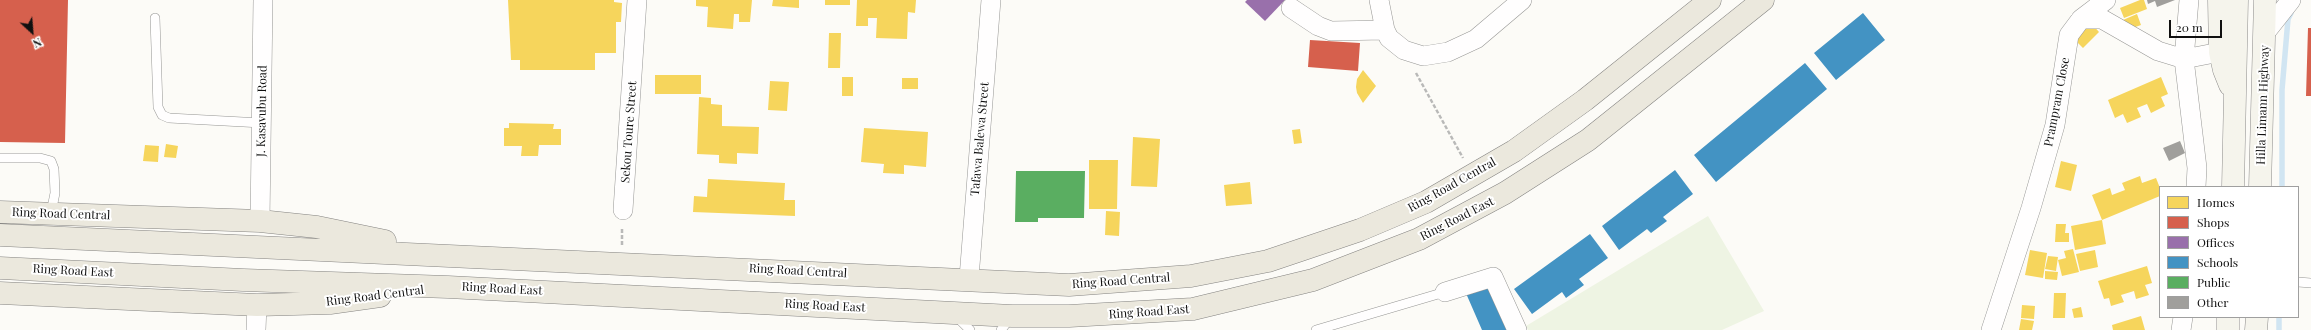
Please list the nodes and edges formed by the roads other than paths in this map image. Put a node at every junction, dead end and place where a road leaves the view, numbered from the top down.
1 (264, 0) edge
2 (637, 0) edge
3 (991, 0) edge
4 (1379, 0) edge
5 (1522, 0) edge
6 (1710, 0) edge
7 (1764, 0) edge
8 (2106, 0) edge
9 (2189, 0) edge
10 (2219, 0) edge
11 (2238, 0) edge
12 (2265, 0) edge
13 (2291, 0) edge
14 (1291, 8) dead end
15 (155, 18) dead end
16 (2081, 19) junction
17 (1385, 30) junction
18 (2265, 33) junction
19 (2220, 52) junction
20 (2184, 59) junction
21 (2236, 99) junction
22 (262, 123) junction
23 (0, 158) edge
24 (2196, 186) edge
25 (2233, 186) edge
26 (2260, 186) edge
27 (623, 210) road end
28 (0, 212) edge
29 (51, 214) junction
30 (260, 221) junction
31 (0, 235) edge
32 (455, 255) junction
33 (0, 268) edge
34 (814, 272) junction
35 (147, 274) joint
36 (969, 278) junction
37 (2299, 282) edge
38 (2311, 283) edge
39 (448, 287) junction
40 (1445, 292) joint
41 (0, 293) edge
42 (257, 305) junction
43 (812, 305) junction
44 (951, 312) junction
45 (2183, 318) edge
46 (2228, 318) edge
47 (2257, 318) edge
48 (1006, 323) edge
49 (256, 330) edge
50 (970, 330) edge
51 (1316, 330) edge
52 (1517, 330) edge
53 (1991, 330) edge
54 (2181, 330) edge
55 (2228, 330) edge
56 (2256, 330) edge

1 - 22 street, J. Kasavubu Road
2 - 27 street, Sekou Toure Street
3 - 36 street, Tafawa Balewa Street
4 - 17 street
5 - 17 street
6 - 36 main road, Ring Road Central
7 - 48 main road, Ring Road East
8 - 16 street, Prampram Close
9 - 20 street
10 - 19 main road
11 - 21 main road
12 - 18 main road, Hilla Limann Highway
13 - 18 street
14 - 17 street
15 - 22 lane
16 - 20 street
16 - 53 street, Prampram Close
18 - 26 main road, Hilla Limann Highway
19 - 20 street
19 - 21 main road
20 - 24 street
21 - 25 main road
22 - 30 street, J. Kasavubu Road
23 - 29 lane
28 - 29 main road, Ring Road Central
29 - 30 main road, Ring Road Central
30 - 32 main road, Ring Road Central
31 - 32 main road, Ring Road Central
32 - 34 main road, Ring Road Central
33 - 35 main road, Ring Road East
34 - 36 main road, Ring Road Central
34 - 43 main road
35 - 39 main road, Ring Road Central
37 - 38 lane
39 - 42 main road, Ring Road Central
39 - 43 main road, Ring Road East
40 - 51 lane
40 - 52 street
41 - 42 main road, Ring Road Central
42 - 49 street
43 - 44 main road, Ring Road East
44 - 48 main road, Ring Road East
44 - 50 lane
45 - 54 street
46 - 55 main road
47 - 56 main road

